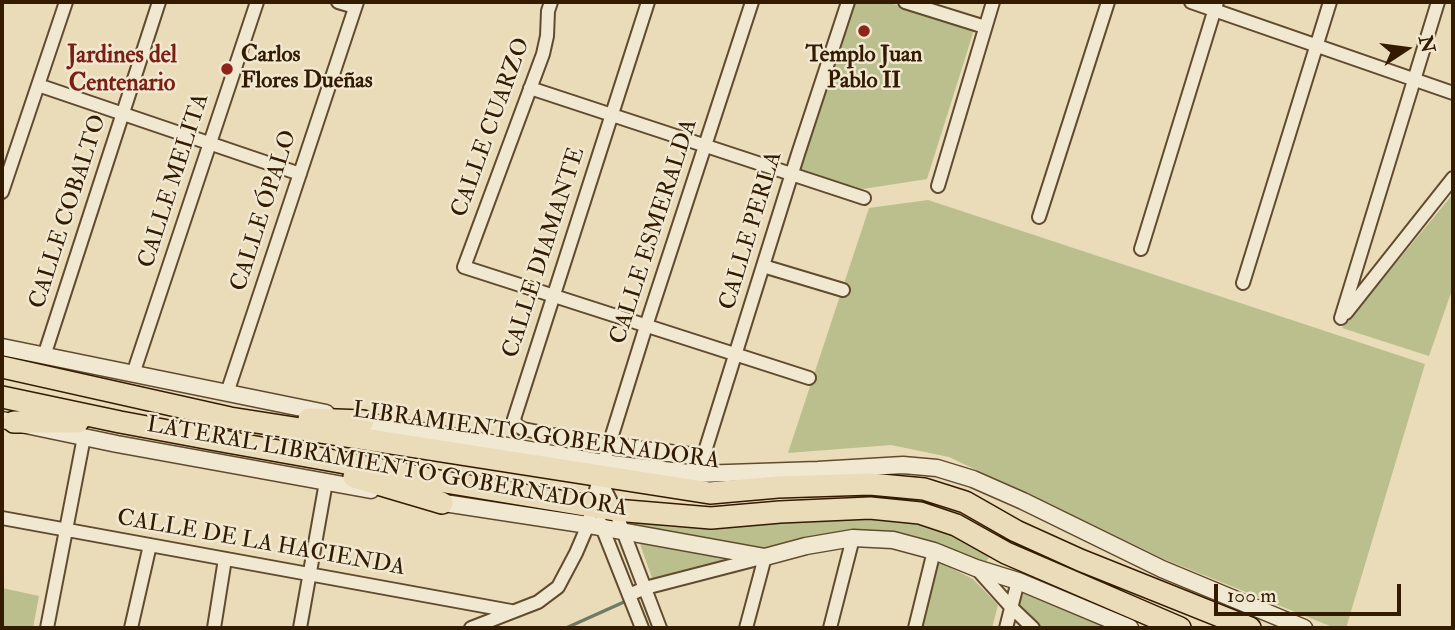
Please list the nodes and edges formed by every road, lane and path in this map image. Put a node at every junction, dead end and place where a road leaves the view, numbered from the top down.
1 (66, 2) edge
2 (159, 2) edge
3 (257, 2) edge
4 (338, 2) edge
5 (551, 2) edge
6 (649, 2) edge
7 (752, 2) edge
8 (848, 2) edge
9 (905, 2) edge
10 (993, 2) edge
11 (1108, 2) edge
12 (1191, 2) edge
13 (1330, 2) edge
14 (1438, 2) edge
15 (356, 5) edge
16 (1216, 6) edge
17 (985, 27) junction
18 (1317, 46) junction
19 (1415, 80) junction
20 (38, 85) junction
21 (530, 88) junction
22 (1453, 93) edge
23 (123, 114) junction
24 (611, 115) junction
25 (210, 143) junction
26 (705, 145) junction
27 (299, 174) junction
28 (792, 174) junction
29 (1453, 178) edge
30 (938, 186) dead end
31 (2, 192) edge
32 (864, 198) dead end
33 (1039, 218) dead end
34 (1141, 249) dead end
35 (763, 266) junction
36 (1243, 283) dead end
37 (843, 290) dead end
38 (553, 296) junction
39 (646, 326) junction
40 (2, 347) edge
41 (2, 353) edge
42 (735, 355) junction
43 (44, 356) junction
44 (2, 367) edge
45 (133, 374) junction
46 (809, 379) dead end
47 (71, 382) junction
48 (226, 393) junction
49 (2, 397) edge
50 (230, 418) junction
51 (8, 421) edge
52 (363, 421) junction
53 (120, 422) junction
54 (83, 437) junction
55 (609, 446) junction
56 (254, 447) junction
57 (703, 457) junction
58 (601, 470) junction
59 (698, 474) junction
60 (326, 482) junction
61 (442, 503) junction
62 (615, 510) junction
63 (2, 518) edge
64 (594, 519) junction
65 (66, 530) junction
66 (623, 531) junction
67 (853, 537) junction
68 (150, 545) junction
69 (934, 551) junction
70 (765, 557) junction
71 (225, 559) junction
72 (976, 568) junction
73 (310, 574) junction
74 (1018, 581) junction
75 (647, 593) junction
76 (629, 595) junction
77 (1011, 607) junction
78 (513, 612) junction
79 (47, 628) edge
80 (131, 628) edge
81 (214, 628) edge
82 (300, 628) edge
83 (471, 628) edge
84 (643, 628) edge
85 (660, 628) edge
86 (746, 628) edge
87 (830, 628) edge
88 (915, 628) edge
89 (1006, 628) edge
90 (1033, 628) edge
91 (1130, 628) edge
92 (1180, 628) edge
93 (1250, 628) edge
94 (1304, 628) edge

1 - 20 street
2 - 23 street, CALLE COBALTO
3 - 25 street, CALLE MELITA
4 - 15 street
5 - 21 street, CALLE CUARZO
6 - 24 street, CALLE DIAMANTE
7 - 26 street, CALLE ESMERALDA
8 - 28 street, CALLE PERLA
9 - 17 street
10 - 17 street
11 - 33 street
12 - 16 street
13 - 18 street
14 - 19 street
15 - 27 street, CALLE ÓPALO
16 - 18 street
16 - 34 street
17 - 30 street
18 - 19 street
18 - 36 street
19 - 22 street
19 - 29 street
20 - 23 street
20 - 31 street
21 - 24 street
21 - 38 street, CALLE CUARZO
23 - 25 street
23 - 43 street, CALLE COBALTO
24 - 26 street
24 - 38 street, CALLE DIAMANTE
25 - 27 street
25 - 45 street, CALLE MELITA
26 - 28 street
26 - 39 street, CALLE ESMERALDA
27 - 48 street, CALLE ÓPALO
28 - 32 street
28 - 35 street, CALLE PERLA
35 - 37 street
35 - 42 street, CALLE PERLA
38 - 39 street
38 - 55 street, CALLE DIAMANTE
39 - 42 street
39 - 55 street, CALLE ESMERALDA
40 - 43 street, LATERAL LIBRAMIENTO GOBERNADORA
41 - 47 highway
42 - 46 street
42 - 57 street, CALLE PERLA
43 - 45 street, LATERAL LIBRAMIENTO GOBERNADORA
44 - 47 highway, LIBRAMIENTO GOBERNADORA
45 - 48 street, LATERAL LIBRAMIENTO GOBERNADORA
47 - 50 highway, LIBRAMIENTO GOBERNADORA
48 - 52 street, LATERAL LIBRAMIENTO GOBERNADORA
49 - 53 highway
50 - 52 highway
50 - 58 highway, LIBRAMIENTO GOBERNADORA
51 - 53 highway
51 - 54 street, LATERAL LIBRAMIENTO GOBERNADORA
52 - 58 street, LATERAL LIBRAMIENTO GOBERNADORA
53 - 56 highway
54 - 60 street, LATERAL LIBRAMIENTO GOBERNADORA
54 - 65 street
55 - 57 street
55 - 58 street, CALLE ESMERALDA
56 - 61 highway
56 - 64 highway
57 - 59 street, CALLE PERLA
58 - 59 street, LATERAL LIBRAMIENTO GOBERNADORA
58 - 62 street
58 - 64 street, CALLE ESMERALDA
58 - 93 highway, LIBRAMIENTO GOBERNADORA
59 - 94 street, LATERAL LIBRAMIENTO GOBERNADORA
60 - 61 street, LATERAL LIBRAMIENTO GOBERNADORA
60 - 73 street
61 - 64 street, LATERAL LIBRAMIENTO GOBERNADORA
62 - 64 highway
62 - 66 street
62 - 92 highway
63 - 65 street, CALLE DE LA HACIENDA
64 - 66 street, LATERAL LIBRAMIENTO GOBERNADORA
64 - 76 street
64 - 78 street, CALLE ESMERALDA
65 - 68 street, CALLE DE LA HACIENDA
65 - 79 street
66 - 70 street, LATERAL LIBRAMIENTO GOBERNADORA
66 - 75 street
67 - 69 street
67 - 70 street
67 - 87 street
68 - 71 street, CALLE DE LA HACIENDA
68 - 80 street
69 - 72 street
69 - 88 street
70 - 75 street
70 - 86 street
71 - 73 street, CALLE DE LA HACIENDA
71 - 81 street
72 - 74 street
72 - 77 street
73 - 78 street, CALLE DE LA HACIENDA
73 - 82 street
74 - 77 street
74 - 91 street
75 - 76 street
75 - 84 street
75 - 85 street
76 - 84 street
77 - 89 street
77 - 90 street
78 - 83 street, CALLE ESMERALDA

